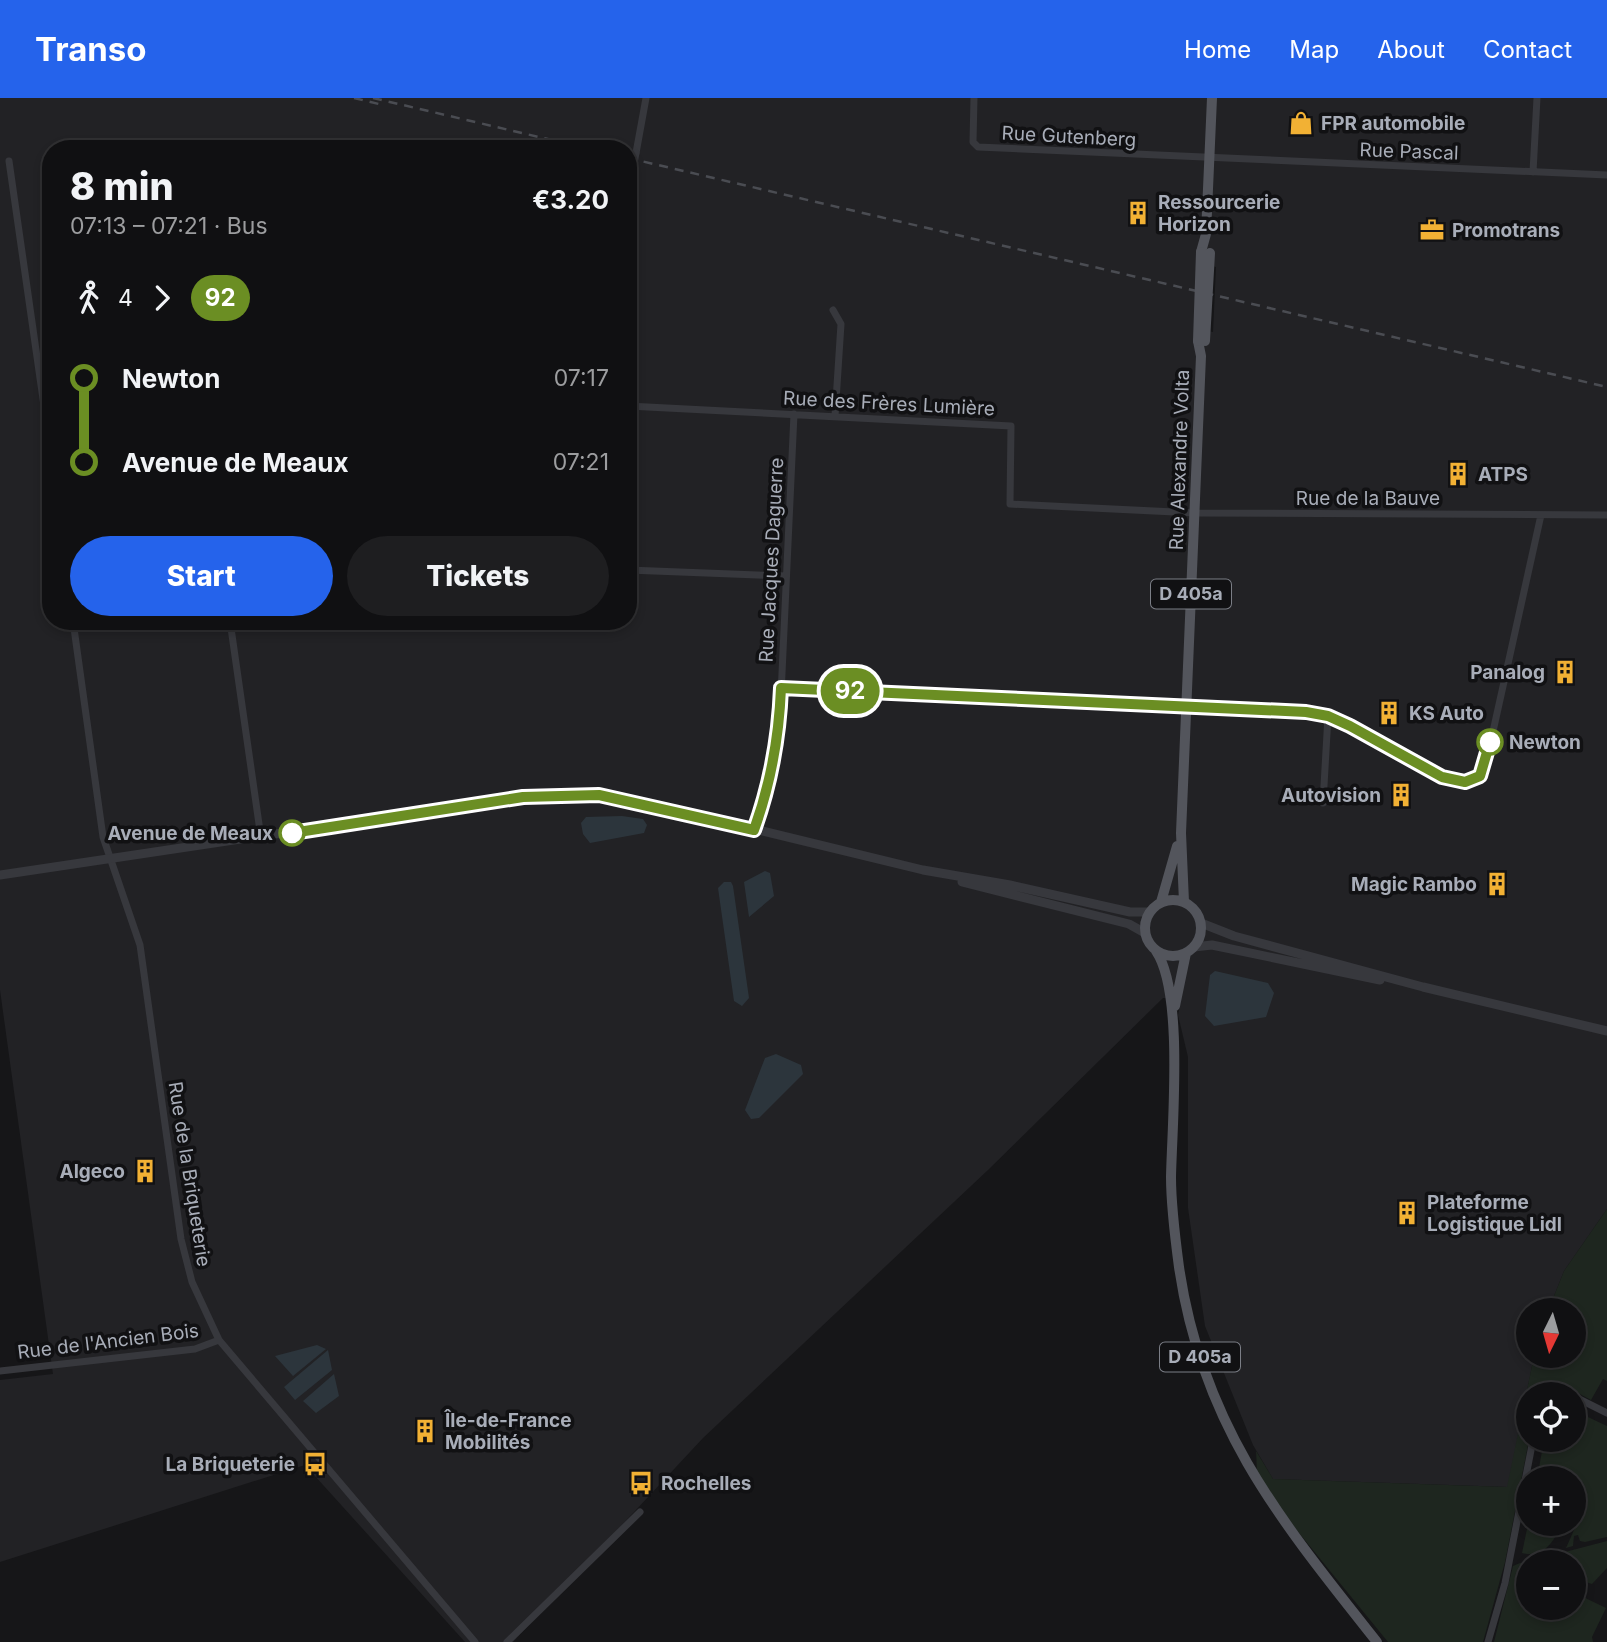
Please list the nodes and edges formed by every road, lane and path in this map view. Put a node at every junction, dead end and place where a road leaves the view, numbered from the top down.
1 (646, 98) edge
2 (974, 98) edge
3 (1212, 98) edge
4 (1537, 98) edge
5 (637, 148) edge
6 (1209, 158) junction
7 (9, 161) dead end
8 (1533, 172) junction
9 (1607, 175) edge
10 (833, 310) dead end
11 (42, 391) edge
12 (637, 406) edge
13 (794, 414) junction
14 (835, 416) junction
15 (1195, 513) junction
16 (1541, 515) junction
17 (1607, 515) edge
18 (637, 570) edge
19 (786, 576) junction
20 (74, 630) edge
21 (231, 630) edge
22 (781, 688) junction
23 (1185, 706) junction
24 (1328, 716) junction
25 (1323, 803) dead end
26 (754, 830) junction
27 (1181, 833) junction
28 (261, 838) junction
29 (108, 859) junction
30 (923, 870) junction
31 (0, 875) edge
32 (1161, 902) junction
33 (1184, 902) junction
34 (1149, 912) junction
35 (1201, 923) junction
36 (1145, 933) junction
37 (1190, 950) junction
38 (1156, 951) junction
39 (1423, 987) junction
40 (1172, 1023) junction
41 (1607, 1031) edge
42 (219, 1340) junction
43 (0, 1371) edge
44 (1586, 1402) edge
45 (1607, 1413) edge
46 (1531, 1452) edge
47 (640, 1512) dead end
48 (475, 1642) edge
49 (507, 1642) edge
50 (1377, 1642) edge
51 (1488, 1642) edge

1 - 5 street, bridge
2 - 6 street, Rue Gutenberg
3 - 6 main road, Rue Alexandre Volta
4 - 8 street
6 - 8 street, Rue Pascal
6 - 15 main road, Rue Alexandre Volta / D 405a, bridge
7 - 11 street
8 - 9 street, Rue Pascal
10 - 14 street
12 - 13 street, Rue des Frères Lumière
13 - 14 street, Rue des Frères Lumière
13 - 19 street, Rue Jacques Daguerre
14 - 15 street, Rue des Frères Lumière
15 - 16 street, Rue de la Bauve
15 - 23 main road, Rue Alexandre Volta / D 405a
16 - 17 street, Rue de la Bauve
16 - 24 street
18 - 19 street
19 - 22 street, Rue Jacques Daguerre
20 - 29 street, Rue de la Briqueterie
21 - 28 street
22 - 23 street
22 - 26 street, Rue Jacques Daguerre
23 - 24 street
23 - 27 main road, Rue Alexandre Volta / D 405a
24 - 25 street
26 - 28 street
26 - 30 street
27 - 32 main road, Rue Alexandre Volta / D 405a
27 - 33 main road, Rue Alexandre Volta / D 405a
28 - 29 street
29 - 31 street
29 - 42 street, Rue de la Briqueterie
30 - 34 street
30 - 36 street
32 - 33 main road
32 - 34 main road
33 - 35 main road
34 - 36 main road
35 - 37 main road
35 - 39 street
36 - 38 main road
37 - 38 main road
37 - 39 street
37 - 40 main road, D 405a
38 - 40 main road, D 405a
39 - 41 street
40 - 50 main road, D 405a
42 - 43 street, Rue de l'Ancien Bois
42 - 48 street, Rue de la Briqueterie
44 - 45 street
46 - 51 street
47 - 49 street

